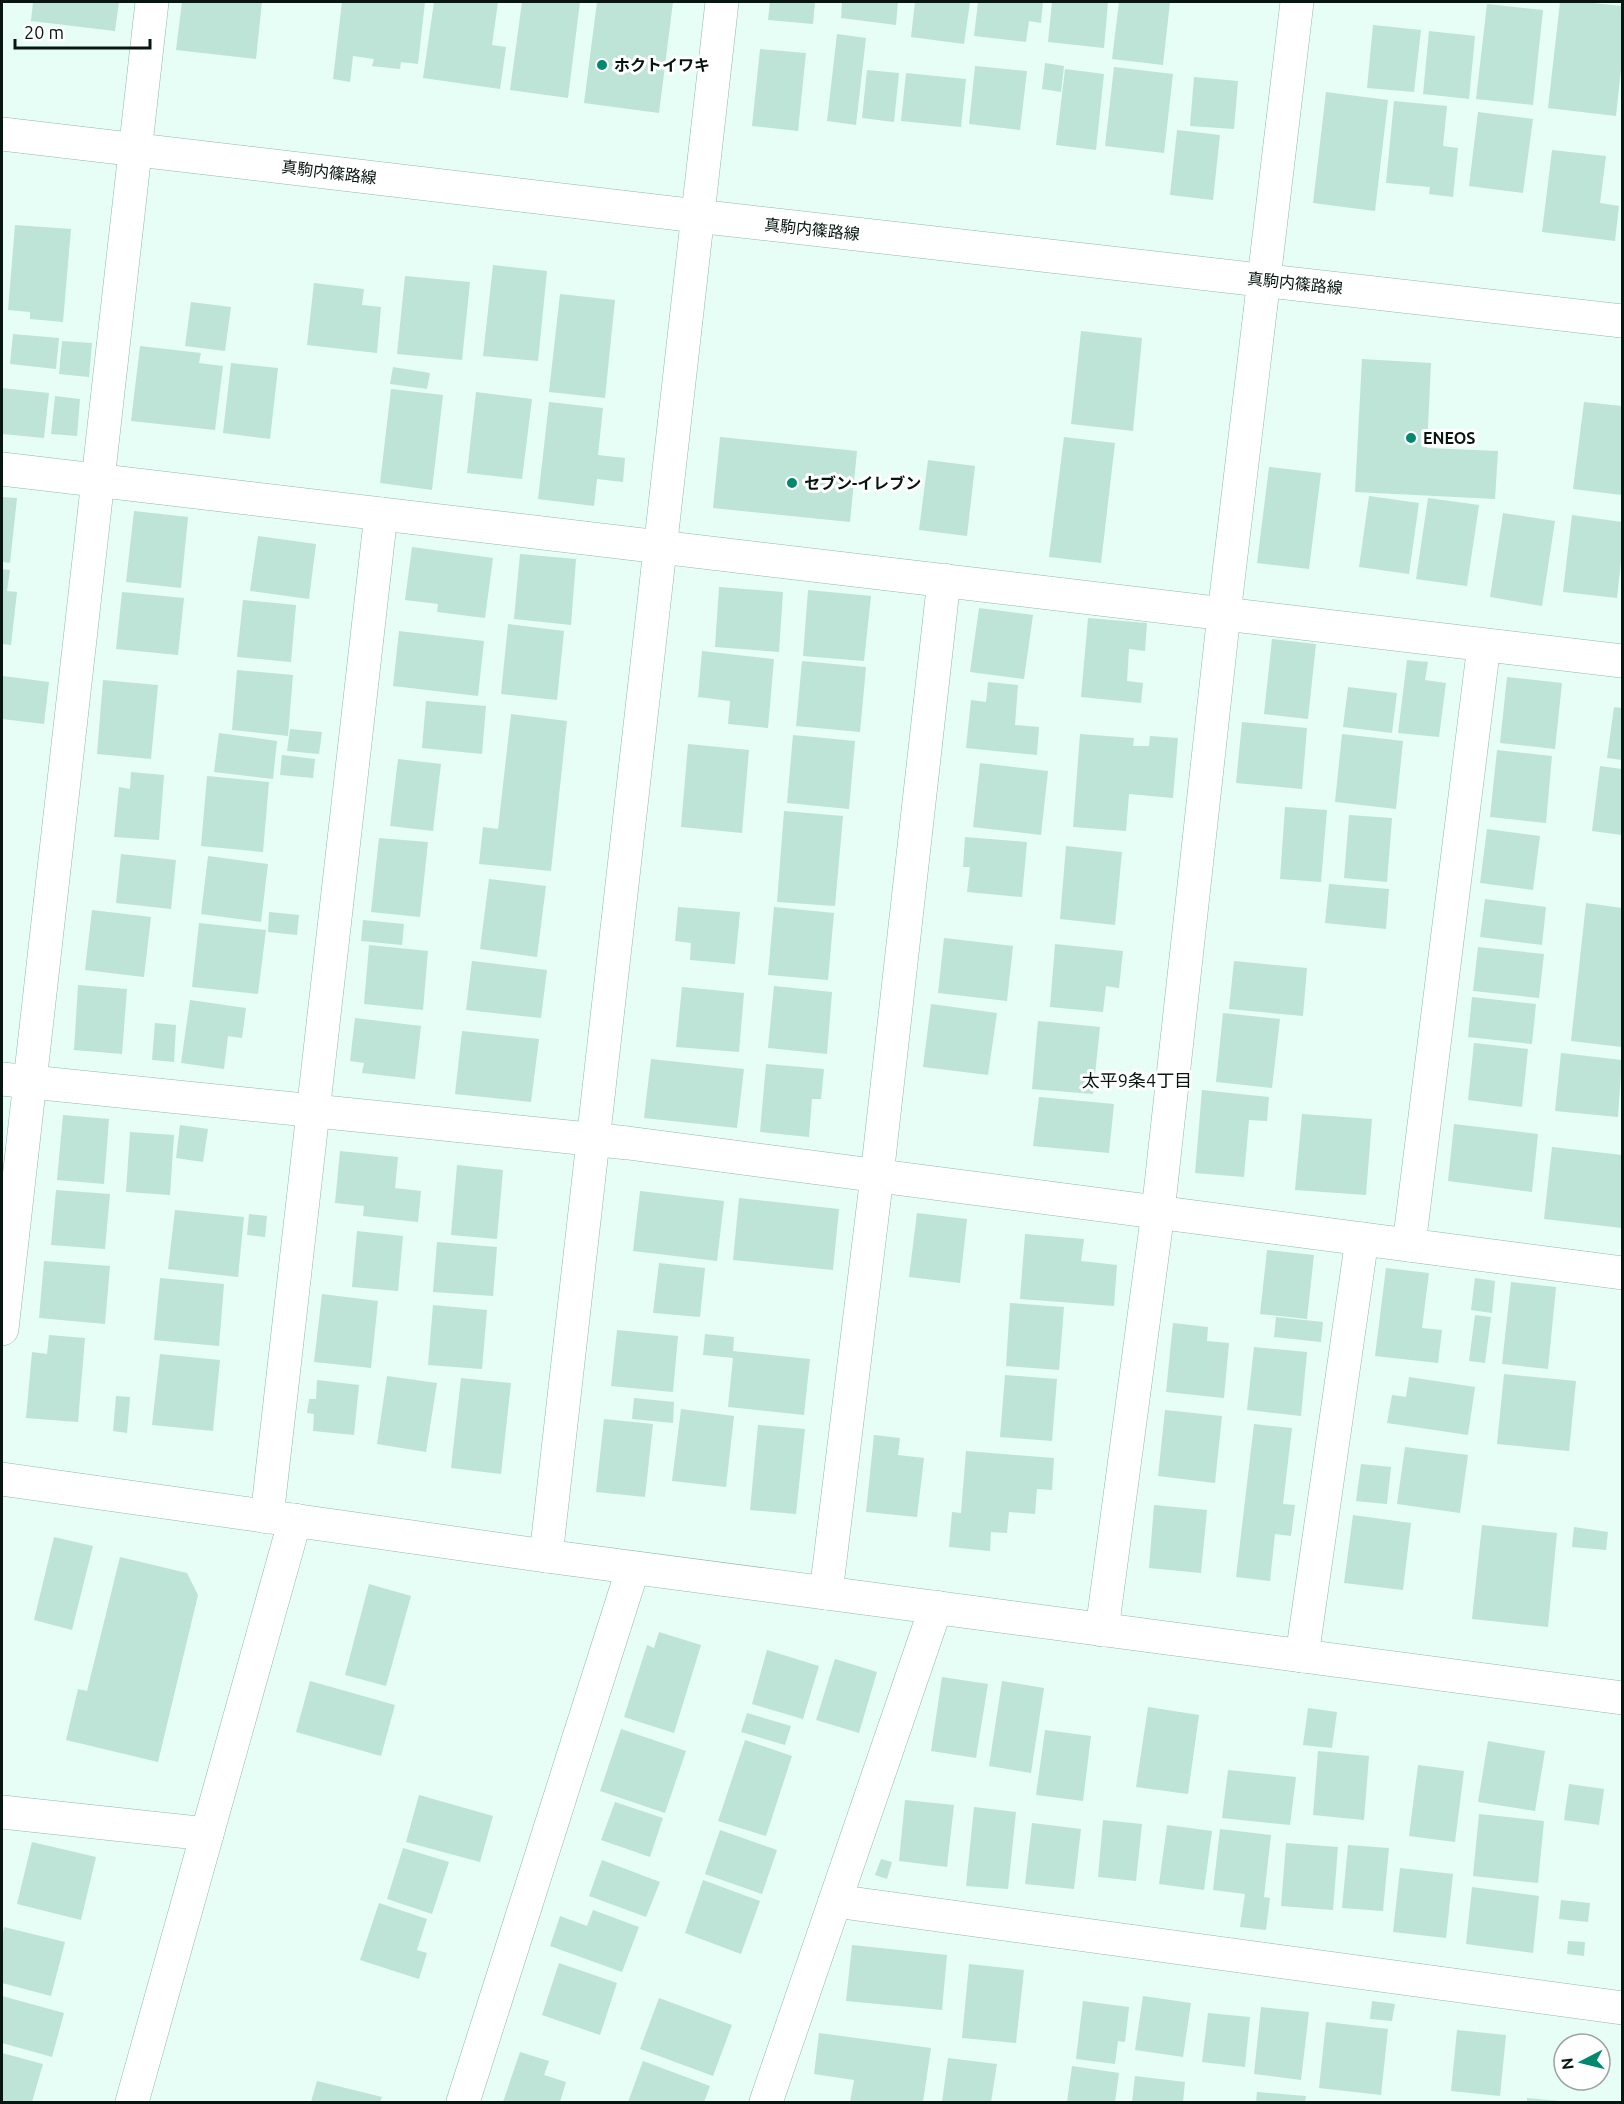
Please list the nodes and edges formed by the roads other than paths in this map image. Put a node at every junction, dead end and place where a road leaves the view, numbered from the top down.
1 (152, 2) edge
2 (722, 2) edge
3 (1297, 2) edge
4 (2, 134) edge
5 (136, 149) junction
6 (697, 216) junction
7 (1264, 280) junction
8 (1623, 321) edge
9 (2, 470) edge
10 (99, 481) junction
11 (381, 514) junction
12 (660, 546) junction
13 (944, 580) junction
14 (1224, 614) junction
15 (1484, 645) junction
16 (1623, 661) edge
17 (16, 1080) edge
18 (313, 1111) junction
19 (593, 1139) junction
20 (877, 1176) junction
21 (1158, 1212) junction
22 (1362, 1239) junction
23 (1409, 1245) junction
24 (1623, 1273) edge
25 (2, 1329) edge
26 (2, 1479) edge
27 (281, 1518) junction
28 (546, 1556) junction
29 (633, 1568) junction
30 (826, 1593) junction
31 (936, 1607) junction
32 (1102, 1630) junction
33 (1302, 1656) junction
34 (1623, 1698) edge
35 (2, 1812) edge
36 (207, 1833) junction
37 (836, 1901) junction
38 (1623, 2008) edge
39 (132, 2103) edge
40 (463, 2103) edge
41 (766, 2103) edge

1 - 5 street
2 - 6 street
3 - 7 street
4 - 5 street, 真駒内篠路線
5 - 6 street, 真駒内篠路線
5 - 10 street
6 - 7 street, 真駒内篠路線
6 - 12 street
7 - 8 street, 真駒内篠路線
7 - 14 street
9 - 10 street
10 - 11 street
10 - 17 street
11 - 12 street
11 - 18 street
12 - 13 street
12 - 19 street
13 - 14 street
13 - 20 street
14 - 15 street
14 - 21 street
15 - 16 street
15 - 23 street
17 - 18 street
17 - 25 street
18 - 19 street
18 - 27 street
19 - 20 street
19 - 28 street
20 - 21 street
20 - 30 street
21 - 22 street
21 - 32 street
22 - 23 street
22 - 33 street
23 - 24 street
26 - 27 street
27 - 28 street
27 - 36 street
28 - 29 street
29 - 30 street
29 - 40 street
30 - 31 street
31 - 32 street
31 - 37 street
32 - 33 street
33 - 34 street
35 - 36 street
36 - 39 street
37 - 38 street
37 - 41 street

